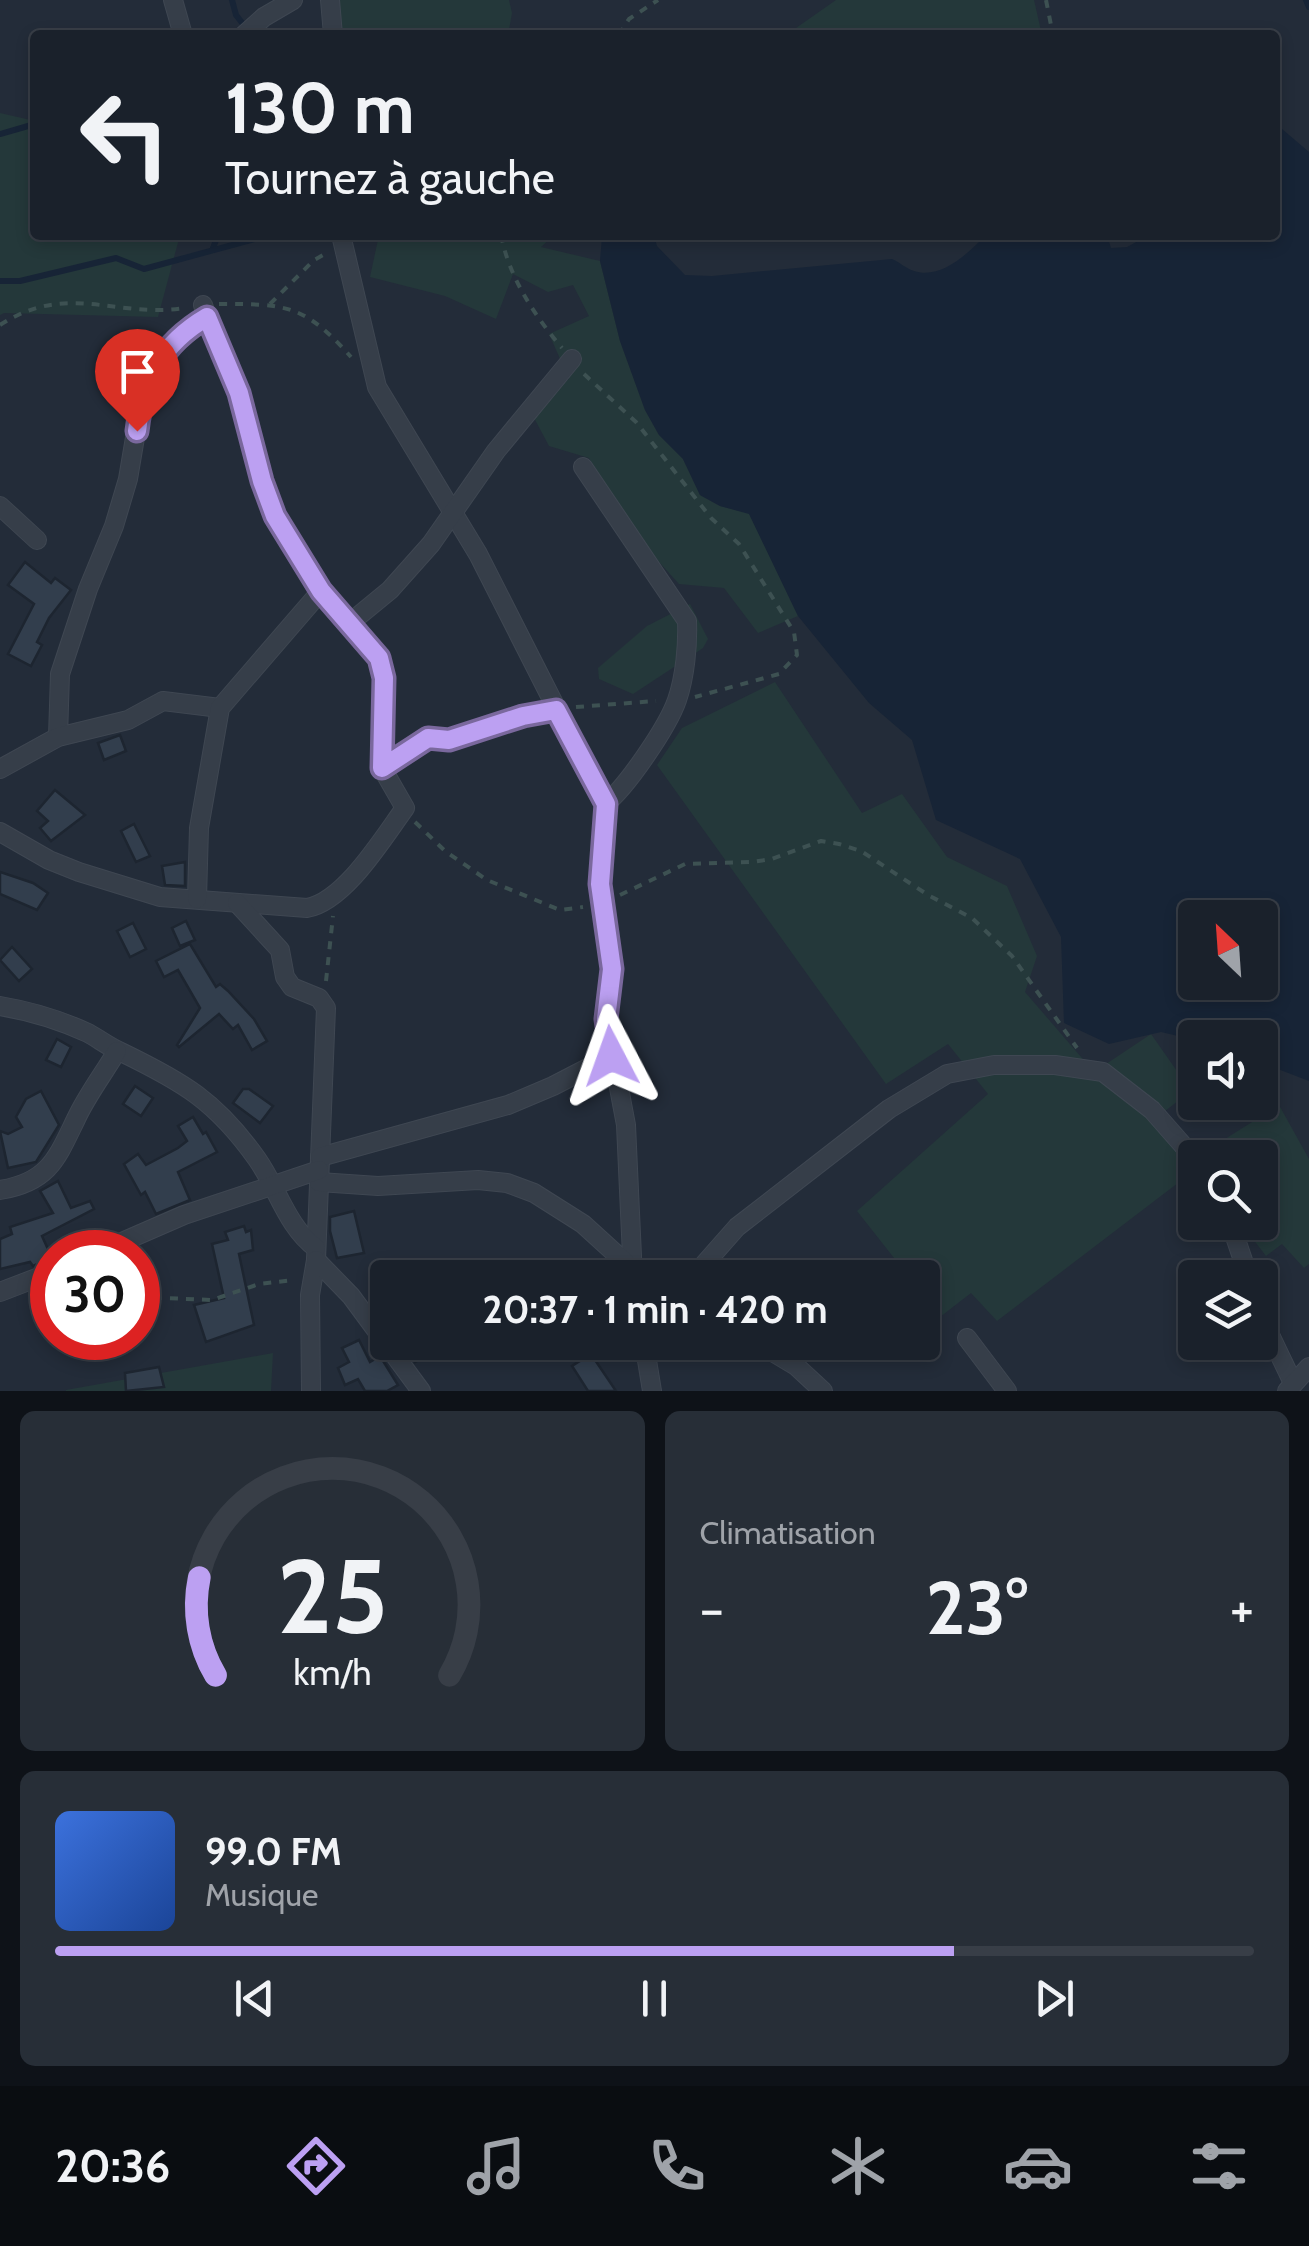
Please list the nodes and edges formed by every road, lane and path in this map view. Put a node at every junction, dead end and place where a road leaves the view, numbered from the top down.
1 (172, 0) edge
2 (293, 0) edge
3 (330, 0) edge
4 (658, 0) edge
5 (1046, 0) edge
6 (181, 30) edge
7 (250, 30) edge
8 (333, 30) edge
9 (622, 30) edge
10 (1052, 30) edge
11 (342, 240) edge
12 (501, 240) edge
13 (270, 304) dead end
14 (572, 359) junction
15 (583, 467) dead end
16 (0, 506) edge
17 (454, 514) junction
18 (37, 540) dead end
19 (321, 591) junction
20 (351, 622) junction
21 (677, 700) junction
22 (220, 708) junction
23 (556, 710) junction
24 (58, 737) junction
25 (382, 768) junction
26 (0, 770) edge
27 (606, 804) junction
28 (405, 808) junction
29 (0, 832) edge
30 (338, 892) junction
31 (197, 899) junction
32 (237, 903) junction
33 (604, 904) junction
34 (0, 1006) edge
35 (326, 1008) junction
36 (117, 1051) junction
37 (611, 1056) junction
38 (1092, 1068) junction
39 (1179, 1140) edge
40 (319, 1170) junction
41 (273, 1183) junction
42 (0, 1190) edge
43 (150, 1230) edge
44 (620, 1260) edge
45 (636, 1260) edge
46 (708, 1260) edge
47 (314, 1262) junction
48 (30, 1280) edge
49 (0, 1292) edge
50 (160, 1297) edge
51 (967, 1338) dead end
52 (1278, 1358) edge
53 (647, 1360) edge
54 (786, 1360) edge
55 (1309, 1367) edge
56 (1290, 1387) edge
57 (311, 1391) edge
58 (421, 1391) edge
59 (652, 1391) edge
60 (822, 1391) edge
61 (1007, 1391) edge

1 - 6 street
2 - 7 street
3 - 8 street
4 - 9 path
5 - 10 path
11 - 13 path
11 - 17 street
12 - 14 path
14 - 17 street
14 - 21 path
15 - 21 street
16 - 18 street
17 - 20 street
17 - 23 street
19 - 20 street
19 - 22 street
19 - 24 street
20 - 25 street
21 - 23 path
21 - 27 street
22 - 24 street
22 - 31 street
23 - 25 street
23 - 27 street
24 - 26 street
25 - 28 street
27 - 33 street
28 - 30 street
28 - 33 path
29 - 31 street
30 - 32 street
30 - 35 path
31 - 32 street
32 - 35 street
33 - 37 street
33 - 38 path
34 - 36 street
35 - 40 street
36 - 41 street
36 - 42 street
37 - 40 street
37 - 45 street
38 - 39 street
38 - 46 street
40 - 41 street
40 - 44 street
40 - 47 street
41 - 43 street
41 - 47 street
47 - 50 path
47 - 57 street
47 - 58 street
48 - 49 street
51 - 61 street
52 - 56 street
53 - 59 street
54 - 60 street
55 - 56 street

